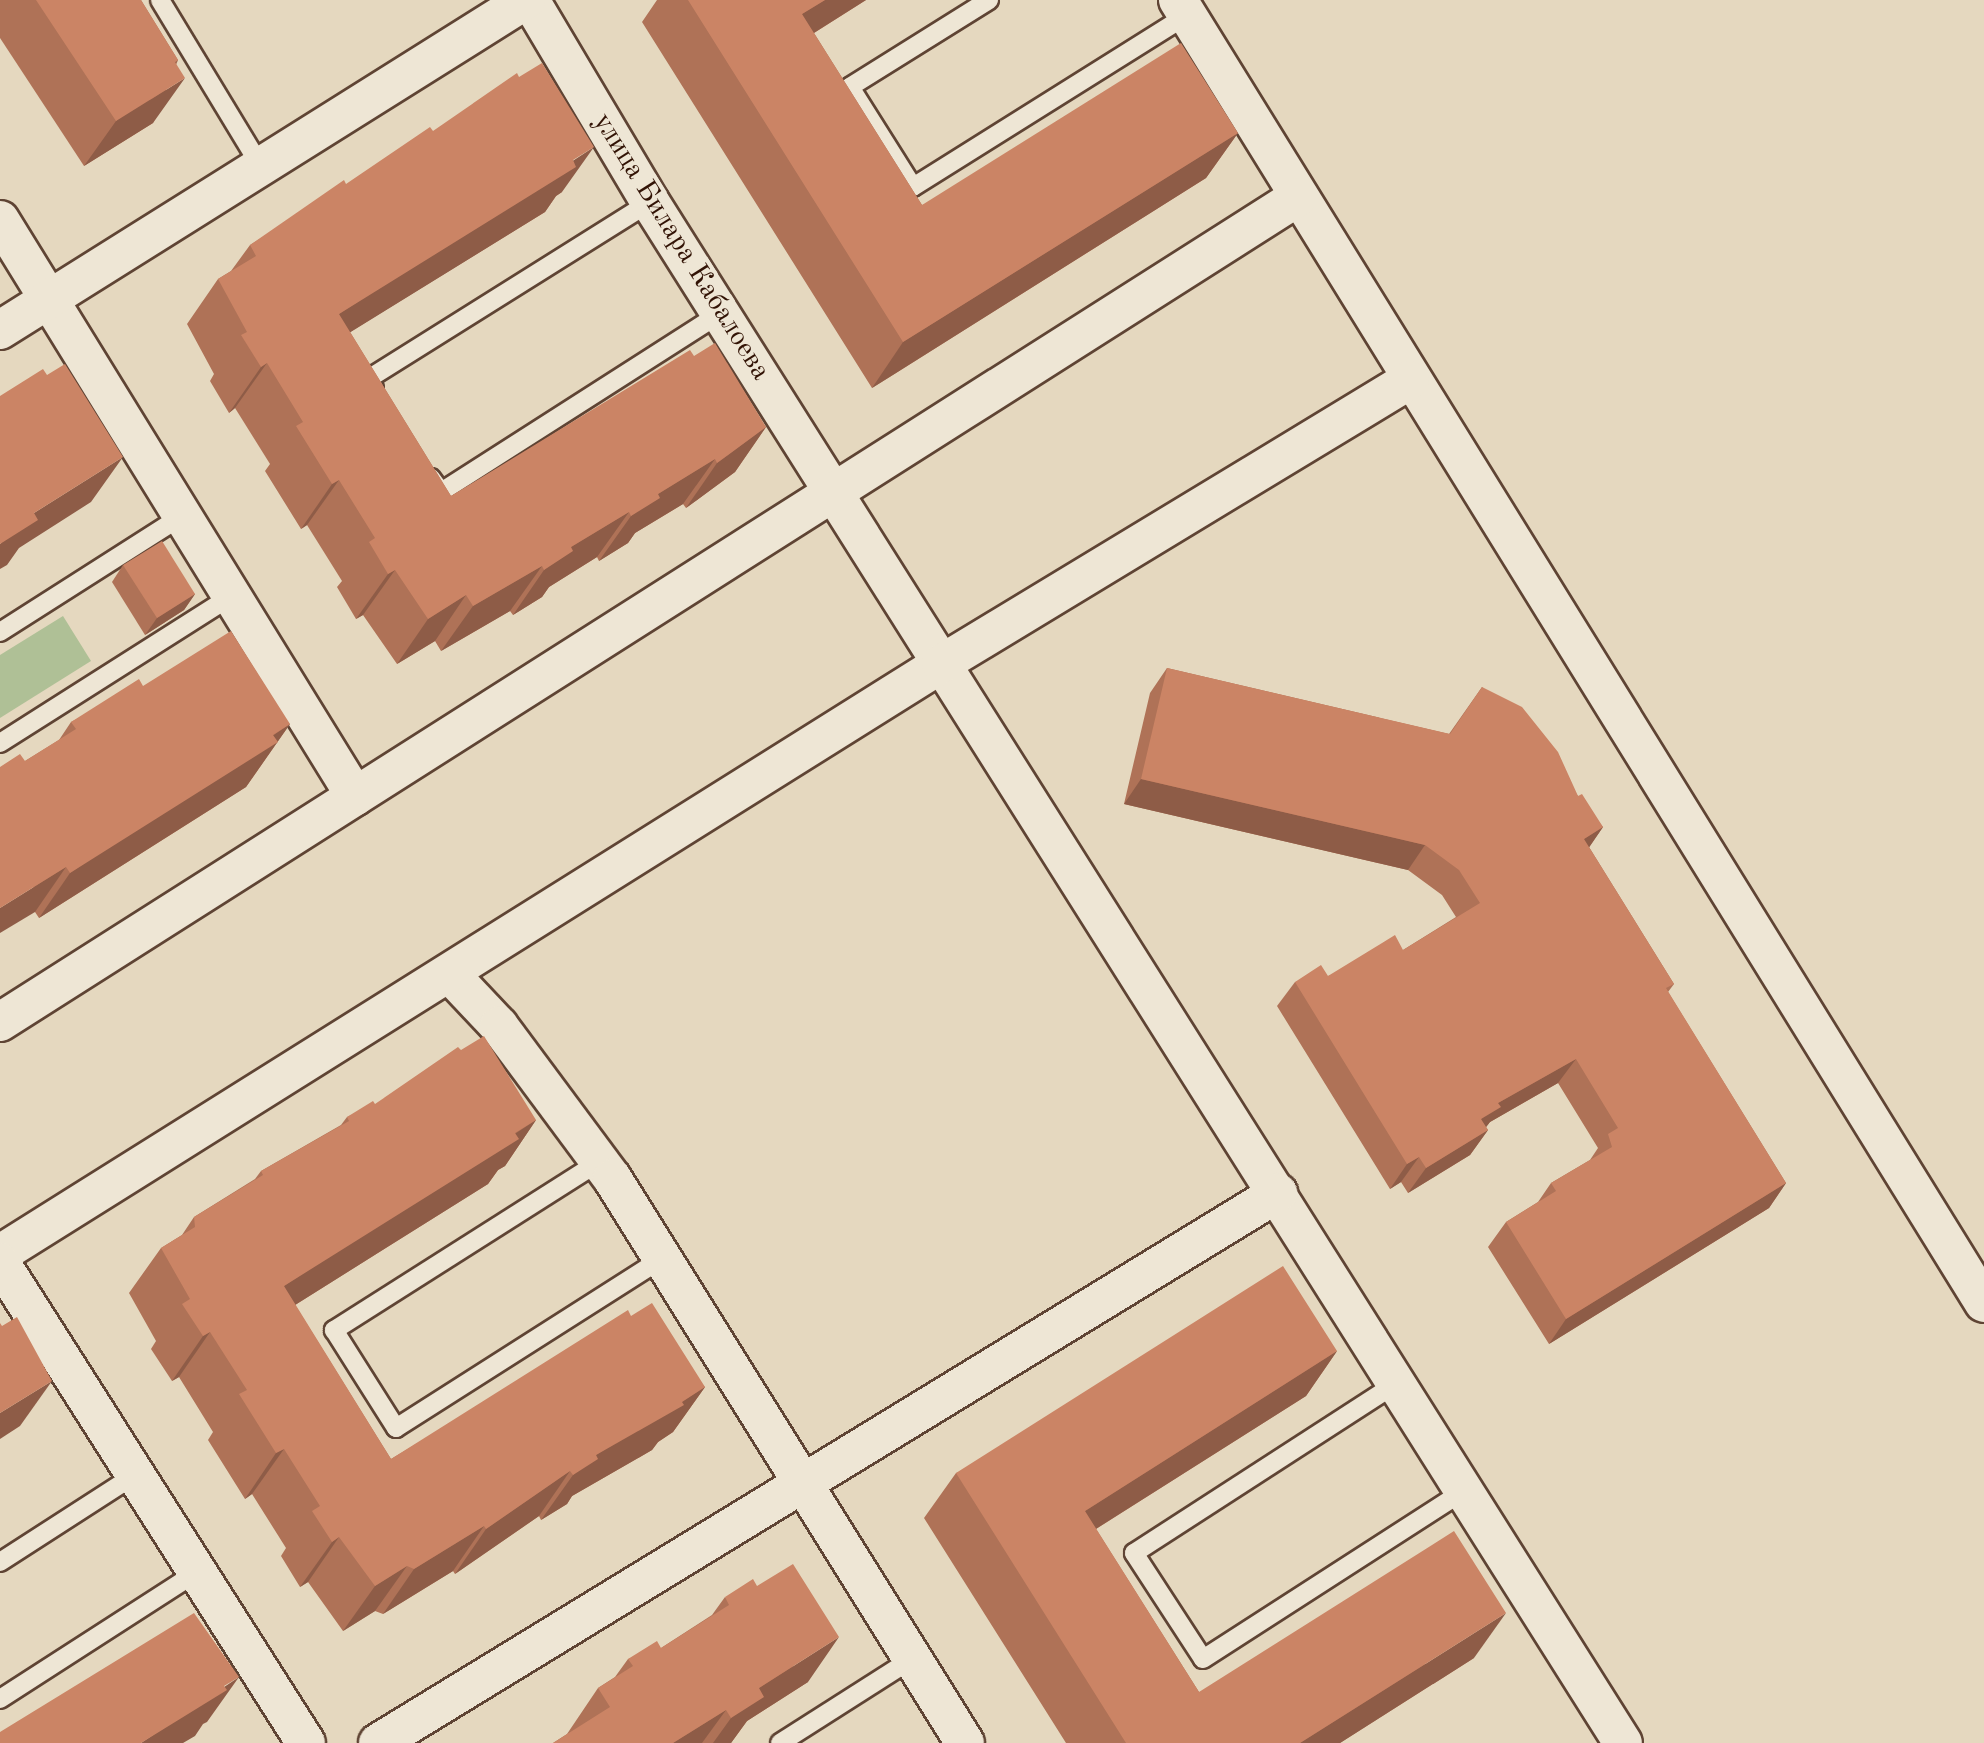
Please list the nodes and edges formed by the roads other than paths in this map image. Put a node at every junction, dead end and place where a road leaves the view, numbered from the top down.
1 (160, 0) edge
2 (528, 0) edge
3 (989, 0) edge
4 (1182, 8) edge
5 (260, 166) junction
6 (1298, 198) junction
7 (650, 202) junction
8 (0, 220) edge
9 (48, 299) junction
10 (721, 313) junction
11 (0, 330) edge
12 (1410, 380) junction
13 (389, 411) edge
14 (420, 460) edge
15 (833, 493) junction
16 (182, 516) junction
17 (232, 596) junction
18 (0, 632) edge
19 (941, 664) junction
20 (0, 743) edge
21 (355, 796) junction
22 (450, 974) junction
23 (0, 1022) edge
24 (599, 1162) junction
25 (1278, 1193) junction
26 (0, 1258) edge
27 (662, 1260) junction
28 (1984, 1303) edge
29 (1397, 1383) junction
30 (136, 1475) junction
31 (801, 1485) junction
32 (1464, 1490) junction
33 (0, 1562) edge
34 (197, 1572) junction
35 (912, 1659) junction
36 (0, 1699) edge
37 (306, 1743) edge
38 (378, 1743) edge
39 (780, 1743) edge
40 (966, 1743) edge
41 (1623, 1743) edge

1 - 5 lane
2 - 5 street
2 - 7 street, улица Билара Кабалоева
3 - 4 lane
4 - 6 street
5 - 9 street
6 - 12 street
6 - 15 street
7 - 10 street, улица Билара Кабалоева
7 - 13 lane
8 - 9 street
9 - 11 street
9 - 16 street
10 - 14 lane
10 - 15 street, улица Билара Кабалоева
12 - 19 street
12 - 28 street
15 - 19 street, улица Билара Кабалоева
15 - 21 street
16 - 17 street
16 - 18 lane
17 - 20 lane
17 - 21 street
19 - 22 street
19 - 25 street, улица Билара Кабалоева
21 - 23 street
22 - 24 street
22 - 26 street
24 - 27 street
24 - 27 lane
25 - 29 street, улица Билара Кабалоева
25 - 31 street
26 - 30 street
27 - 31 street
29 - 32 street, улица Билара Кабалоева
29 - 32 lane
30 - 33 lane
30 - 34 street
31 - 35 street
31 - 38 street
32 - 41 street, улица Билара Кабалоева
34 - 36 lane
34 - 37 street
35 - 39 lane
35 - 40 street

